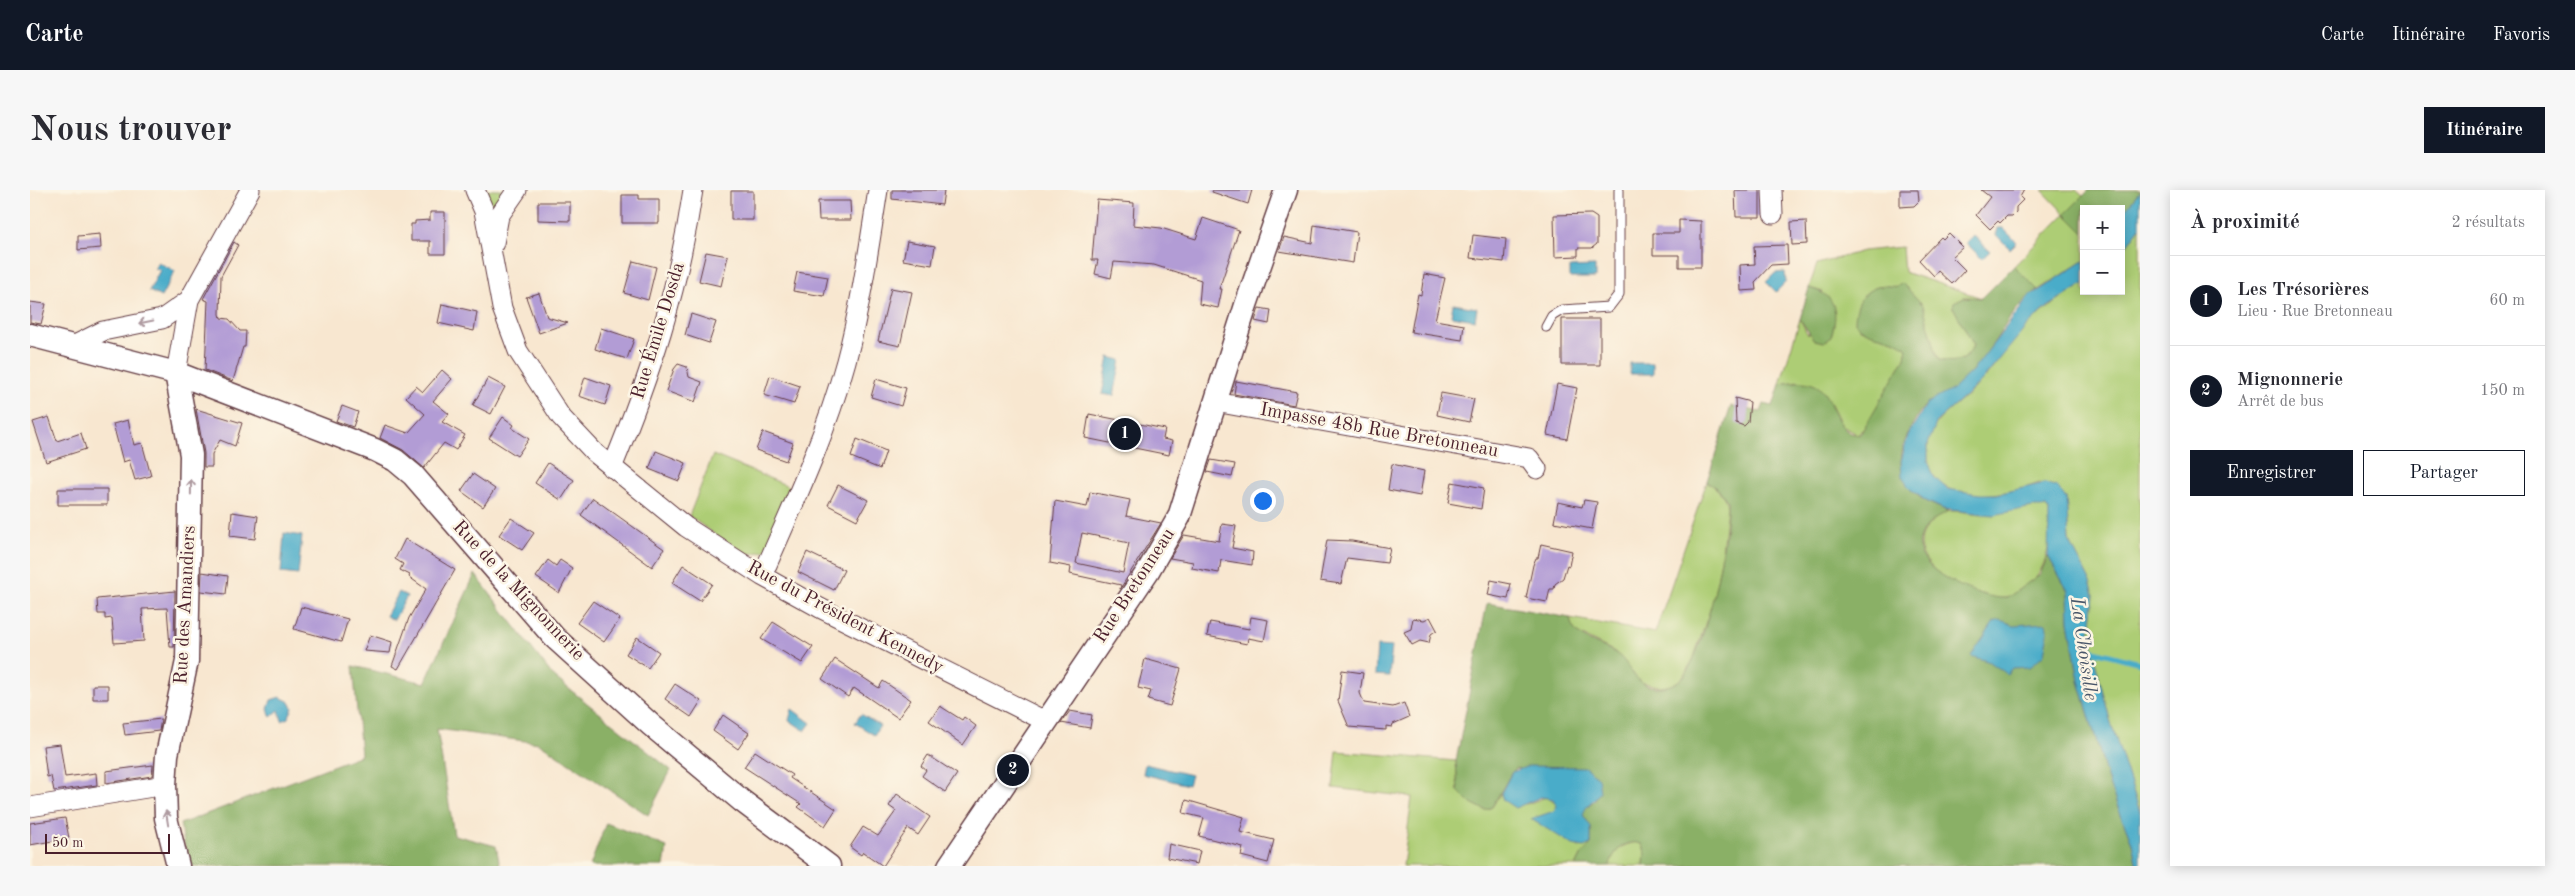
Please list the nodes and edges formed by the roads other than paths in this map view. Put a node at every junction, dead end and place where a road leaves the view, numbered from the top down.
1 (250, 190) edge
2 (475, 190) edge
3 (517, 190) edge
4 (693, 190) edge
5 (878, 190) edge
6 (1286, 190) edge
7 (1619, 190) edge
8 (1772, 190) edge
9 (1773, 214) dead end
10 (492, 259) junction
11 (189, 300) junction
12 (1546, 327) dead end
13 (30, 335) edge
14 (73, 346) junction
15 (176, 372) junction
16 (1215, 402) junction
17 (612, 468) junction
18 (1537, 469) dead end
19 (762, 576) junction
20 (1045, 721) junction
21 (165, 785) junction
22 (30, 807) edge
23 (178, 866) edge
24 (829, 866) edge
25 (949, 866) edge

1 - 11 street
2 - 10 street, Rue du Président Kennedy
3 - 10 street, Rue du Président Kennedy
4 - 17 street, Rue Émile Dosda
5 - 19 street
6 - 16 street, Rue Bretonneau
7 - 12 lane
8 - 9 street
10 - 17 street, Rue du Président Kennedy
11 -> 14 street
11 - 15 street
13 - 14 street, Rue de la Mignonnerie
14 - 15 street, Rue de la Mignonnerie
21 -> 15 street, Rue des Amandiers
15 - 24 street, Rue de la Mignonnerie
16 - 18 street, Impasse 48b Rue Bretonneau
16 - 20 street, Rue Bretonneau
17 - 19 street, Rue du Président Kennedy
19 - 20 street, Rue du Président Kennedy
20 - 25 street, Rue Bretonneau
21 - 22 street
23 -> 21 street, Rue des Amandiers

